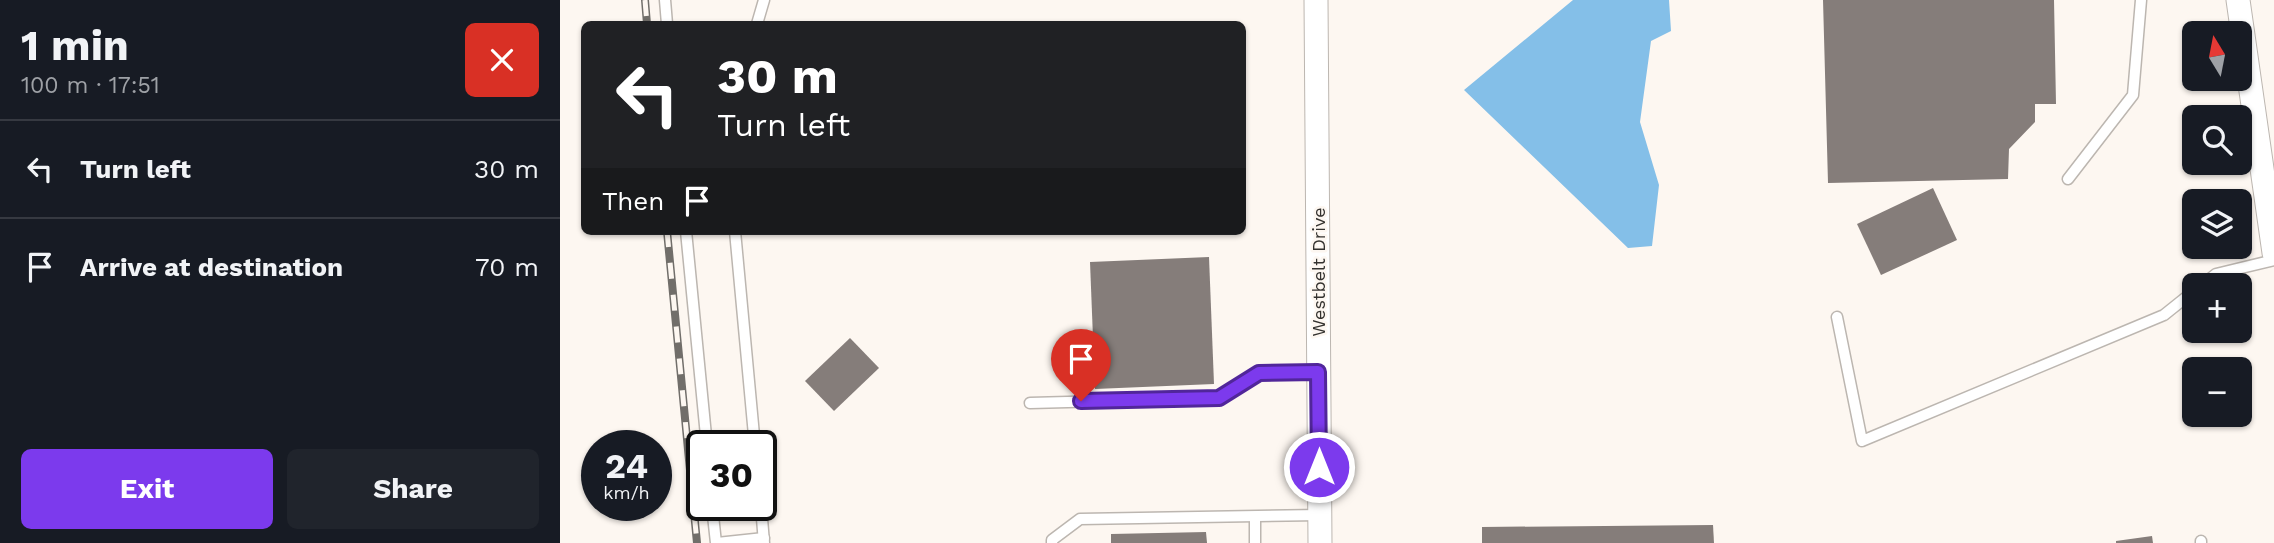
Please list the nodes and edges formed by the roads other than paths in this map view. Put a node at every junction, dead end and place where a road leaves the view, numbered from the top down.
1 (665, 0) edge
2 (764, 0) edge
3 (1316, 0) edge
4 (2141, 0) edge
5 (2238, 0) edge
6 (667, 21) edge
7 (758, 21) edge
8 (2068, 179) dead end
9 (687, 235) edge
10 (735, 235) edge
11 (2274, 253) edge
12 (2274, 260) edge
13 (2220, 273) edge
14 (2182, 301) edge
15 (1837, 317) dead end
16 (1318, 372) junction
17 (1030, 403) dead end
18 (706, 430) edge
19 (754, 430) edge
20 (1320, 515) junction
21 (1255, 517) junction
22 (714, 521) edge
23 (762, 521) edge
24 (764, 541) edge
25 (717, 543) edge
26 (1052, 543) edge
27 (1255, 543) edge
28 (1320, 543) edge

1 - 6 lane
2 - 7 lane
3 - 16 street, Westbelt Drive
4 - 8 lane
5 - 11 street
9 - 18 lane
10 - 19 lane
12 - 13 lane
14 - 15 lane
16 - 17 lane
16 - 20 street, Westbelt Drive
20 - 21 lane
20 - 28 street, Westbelt Drive
21 - 26 lane
21 - 27 lane
22 - 25 lane
23 - 24 lane
24 - 25 lane

